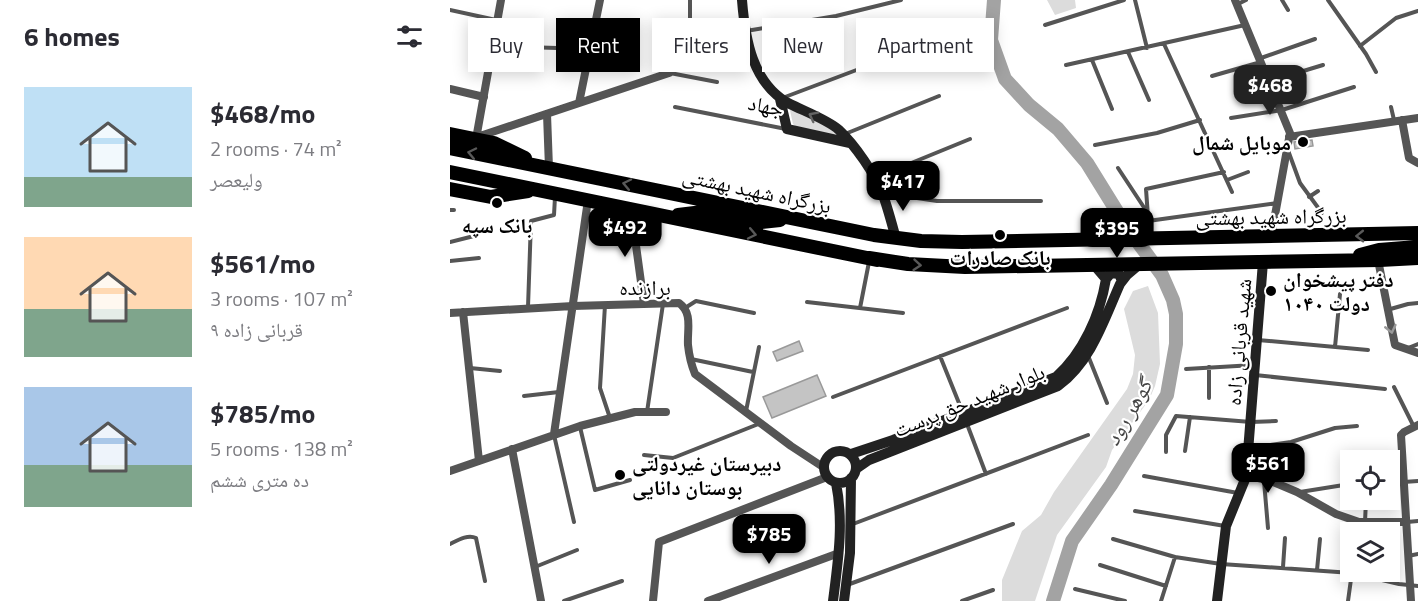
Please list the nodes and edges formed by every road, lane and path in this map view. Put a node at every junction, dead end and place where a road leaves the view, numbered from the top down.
1 (501, 0) edge
2 (600, 0) edge
3 (690, 0) edge
4 (742, 0) edge
5 (901, 0) edge
6 (1124, 0) edge
7 (1135, 0) edge
8 (1246, 0) edge
9 (1282, 0) edge
10 (1328, 0) edge
11 (1236, 2) edge
12 (450, 10) edge
13 (1288, 10) dead end
14 (1418, 11) edge
15 (488, 18) edge
16 (497, 18) edge
17 (596, 18) edge
18 (690, 18) edge
19 (744, 18) edge
20 (1045, 25) dead end
21 (1246, 25) junction
22 (750, 31) edge
23 (1315, 39) dead end
24 (1164, 44) junction
25 (1360, 46) junction
26 (1147, 48) junction
27 (750, 50) edge
28 (1128, 52) junction
29 (1092, 60) junction
30 (1261, 60) junction
31 (1066, 65) dead end
32 (1323, 65) dead end
33 (856, 70) edge
34 (488, 72) edge
35 (585, 72) edge
36 (1376, 72) dead end
37 (669, 73) joint
38 (1212, 76) dead end
39 (1270, 81) junction
40 (717, 82) dead end
41 (1354, 87) dead end
42 (450, 89) edge
43 (939, 96) dead end
44 (484, 97) junction
45 (780, 99) junction
46 (1149, 100) dead end
47 (579, 103) junction
48 (675, 107) dead end
49 (1391, 107) dead end
50 (1112, 109) dead end
51 (1282, 110) junction
52 (547, 114) junction
53 (1231, 118) dead end
54 (1418, 118) edge
55 (1200, 120) junction
56 (1398, 121) junction
57 (787, 129) junction
58 (450, 134) edge
59 (1289, 137) junction
60 (476, 138) junction
61 (846, 139) junction
62 (970, 139) dead end
63 (1095, 146) dead end
64 (450, 148) edge
65 (1288, 149) junction
66 (1418, 163) edge
67 (547, 168) junction
68 (1118, 168) dead end
69 (450, 172) edge
70 (1224, 172) junction
71 (1248, 172) dead end
72 (875, 178) junction
73 (1227, 180) junction
74 (450, 189) edge
75 (535, 189) junction
76 (1317, 191) dead end
77 (1232, 192) dead end
78 (882, 193) junction
79 (556, 194) junction
80 (1309, 197) junction
81 (588, 200) junction
82 (1041, 201) dead end
83 (1278, 203) junction
84 (631, 209) junction
85 (1147, 212) junction
86 (1322, 213) dead end
87 (726, 217) junction
88 (1148, 220) junction
89 (474, 236) dead end
90 (1151, 236) junction
91 (1271, 237) junction
92 (896, 239) junction
93 (450, 242) edge
94 (1417, 244) edge
95 (479, 258) dead end
96 (873, 259) junction
97 (1378, 260) junction
98 (450, 261) edge
99 (1334, 261) junction
100 (1263, 262) junction
101 (1094, 265) junction
102 (1123, 273) junction
103 (1106, 279) junction
104 (1340, 294) dead end
105 (807, 302) dead end
106 (1418, 303) edge
107 (605, 304) junction
108 (644, 304) junction
109 (663, 304) junction
110 (573, 306) junction
111 (528, 308) junction
112 (685, 308) junction
113 (861, 308) junction
114 (1067, 308) dead end
115 (1387, 310) junction
116 (463, 312) junction
117 (450, 313) edge
118 (754, 313) dead end
119 (903, 313) dead end
120 (1257, 340) junction
121 (1418, 344) edge
122 (759, 347) dead end
123 (1335, 347) junction
124 (1368, 350) dead end
125 (1405, 350) junction
126 (1418, 353) edge
127 (1087, 354) junction
128 (940, 356) junction
129 (690, 358) junction
130 (469, 368) junction
131 (1209, 368) junction
132 (1186, 369) dead end
133 (1255, 370) junction
134 (500, 371) dead end
135 (753, 372) junction
136 (1395, 387) dead end
137 (1385, 388) dead end
138 (560, 391) junction
139 (524, 396) dead end
140 (833, 397) dead end
141 (1209, 398) dead end
142 (1107, 403) dead end
143 (746, 411) junction
144 (647, 412) junction
145 (666, 412) dead end
146 (1190, 417) junction
147 (610, 418) junction
148 (965, 418) junction
149 (1276, 421) dead end
150 (1251, 422) junction
151 (762, 423) junction
152 (580, 426) junction
153 (1357, 426) dead end
154 (1416, 426) edge
155 (554, 434) junction
156 (1088, 435) dead end
157 (1248, 448) junction
158 (512, 449) junction
159 (1185, 450) dead end
160 (1166, 452) dead end
161 (851, 454) junction
162 (644, 455) dead end
163 (479, 461) junction
164 (450, 471) edge
165 (854, 474) junction
166 (986, 474) junction
167 (1246, 475) junction
168 (829, 476) junction
169 (1144, 476) dead end
170 (1264, 479) junction
171 (630, 480) dead end
172 (1418, 481) edge
173 (1400, 482) edge
174 (1404, 482) junction
175 (1340, 485) edge
176 (1297, 492) junction
177 (1239, 493) junction
178 (1135, 510) dead end
179 (1364, 510) edge
180 (1418, 521) edge
181 (574, 522) dead end
182 (1362, 522) joint
183 (1400, 522) edge
184 (1406, 522) junction
185 (1013, 524) dead end
186 (850, 525) junction
187 (1226, 526) junction
188 (1268, 528) dead end
189 (1285, 538) dead end
190 (1113, 539) dead end
191 (1320, 539) dead end
192 (450, 544) edge
193 (578, 550) dead end
194 (839, 553) junction
195 (1418, 555) edge
196 (1408, 556) junction
197 (1175, 557) junction
198 (1221, 564) junction
199 (1100, 566) dead end
200 (535, 567) junction
201 (1283, 567) junction
202 (1317, 570) junction
203 (1340, 571) edge
204 (485, 581) dead end
205 (622, 581) dead end
206 (1351, 582) edge
207 (841, 585) junction
208 (1414, 585) edge
209 (1166, 586) junction
210 (1075, 589) dead end
211 (993, 590) dead end
212 (541, 601) edge
213 (564, 601) edge
214 (653, 601) edge
215 (708, 601) edge
216 (834, 601) edge
217 (844, 601) edge
218 (963, 601) edge
219 (1125, 601) edge
220 (1161, 601) edge
221 (1217, 601) edge
222 (1348, 601) edge
223 (1411, 601) edge

1 - 16 street
2 - 17 street
3 - 18 lane
4 - 19 street
5 - 22 lane
6 - 20 lane
7 - 26 lane
8 - 11 lane
9 - 13 lane
10 - 25 lane
11 - 21 street
12 - 15 lane
14 - 25 lane
21 - 24 lane
21 - 30 street
23 - 30 lane
24 - 26 lane
24 - 55 lane
25 - 36 lane
26 - 28 lane
27 - 45 street
28 - 29 lane
28 - 46 lane
29 - 31 lane
29 - 50 lane
30 - 38 lane
30 - 39 street
32 - 39 lane
33 - 45 lane
34 - 44 street
35 - 47 street
37 - 40 lane
37 - 47 street
39 - 51 street
41 - 51 lane
42 - 44 street
43 - 61 lane
44 - 60 street
45 - 57 street
61 -> 45 street
47 - 52 street
48 - 57 lane, جهاد
49 - 56 lane
51 - 53 lane
51 - 59 street
52 - 60 street
52 - 67 street
54 - 56 street
55 - 63 lane
55 - 70 lane
56 - 59 street
56 - 66 street
57 - 61 street, جهاد
58 - 60 highway
59 - 65 street
60 - 67 highway
61 - 72 street
62 - 72 lane
67 -> 64 highway, بزرگراه شهید بهشتی
65 - 80 lane
65 - 83 street
87 -> 67 highway, بزرگراه شهید بهشتی
68 - 85 lane
69 - 75 highway, بزرگراه شهید بهشتی
70 - 73 lane
70 - 85 lane
71 - 73 lane
72 - 78 street
73 - 77 lane
74 - 75 highway
75 - 79 highway, بزرگراه شهید بهشتی
76 - 80 lane
78 - 82 lane
78 - 92 street
79 - 81 highway, بزرگراه شهید بهشتی
79 - 111 lane
80 - 86 lane
81 - 84 highway, بزرگراه شهید بهشتی
81 - 110 street
83 - 88 lane
83 - 91 street
84 - 87 highway, بزرگراه شهید بهشتی
84 - 108 street
85 - 88 lane
87 - 92 highway, بزرگراه شهید بهشتی
87 -> 96 highway, بزرگراه شهید بهشتی
88 - 90 lane
89 - 93 lane
90 - 91 highway, بزرگراه شهید بهشتی
90 - 92 highway, بزرگراه شهید بهشتی
94 -> 91 highway, بزرگراه شهید بهشتی
94 - 97 highway, بزرگراه شهید بهشتی
94 - 99 highway
95 - 98 lane
96 -> 101 highway, بزرگراه شهید بهشتی
96 - 113 lane
97 - 99 highway, بزرگراه شهید بهشتی
97 - 115 street
99 - 100 highway, بزرگراه شهید بهشتی
100 - 102 highway, بزرگراه شهید بهشتی
100 - 120 street, شهید قربانی زاده
101 - 102 highway, بزرگراه شهید بهشتی
101 - 103 street
102 - 103 street
102 - 127 street, بلوار شهید حق پرست
103 - 148 street, بلوار شهید حق پرست
104 - 123 lane
105 - 113 lane
106 - 115 lane
107 - 108 street, برازنده
107 - 110 street, برازنده
107 - 147 lane
108 - 109 street, برازنده
109 - 112 street, برازنده
109 - 144 lane
110 - 111 street, برازنده
110 - 138 street
111 - 116 street, برازنده
112 - 118 lane
112 - 129 street, برازنده
113 - 119 lane
114 - 128 lane
115 -> 125 street
116 - 117 street, برازنده
116 - 130 street
120 - 123 lane
120 - 133 street, شهید قربانی زاده
121 - 125 lane
122 - 135 lane
123 - 124 lane
125 - 126 street
127 - 142 lane
127 - 148 street, بلوار شهید حق پرست
128 - 140 lane
128 - 148 lane
129 - 135 lane
129 - 143 street
130 - 134 lane
130 - 163 street
131 - 132 lane
131 - 133 lane
131 - 141 lane
133 - 137 lane
133 - 150 street, شهید قربانی زاده
135 - 143 lane
136 - 154 lane
138 - 139 lane
138 - 155 street
143 - 151 street
144 - 145 street
144 - 147 street
146 - 150 lane
146 - 159 lane
146 - 160 lane
147 - 152 street
148 - 161 street, بلوار شهید حق پرست
148 - 165 street, بلوار شهید حق پرست
148 - 166 lane
149 - 150 lane
150 - 157 street, شهید قربانی زاده
151 - 162 lane
151 - 168 street
152 - 155 street
152 - 171 lane
153 - 157 lane
154 - 174 street
155 - 158 street
155 - 181 lane
156 - 166 lane
157 - 167 street, شهید قربانی زاده
158 - 163 street
158 - 200 street
161 - 165 street
161 - 168 street
163 - 164 street
165 - 168 street
165 - 186 street
166 - 186 lane
167 - 170 street
167 - 177 street, شهید قربانی زاده
168 - 194 street
168 - 214 street
169 - 177 lane
170 - 176 street
170 - 188 lane
172 - 174 lane
173 - 174 lane
174 - 184 street
175 - 176 lane
176 - 182 street
177 - 187 street, شهید قربانی زاده
178 - 187 lane
179 - 182 lane
180 - 184 lane
183 - 184 street
184 - 196 street
185 - 207 lane
186 - 207 street
187 - 198 street, شهید قربانی زاده
189 - 201 lane
190 - 197 lane
191 - 202 lane
192 - 204 lane
193 - 200 lane
194 - 207 street
194 - 215 street
195 - 196 lane
196 - 208 street
197 - 198 lane
197 - 209 lane
198 - 201 lane
198 - 221 street, شهید قربانی زاده
199 - 209 lane
200 - 212 street
201 - 202 lane
202 - 203 lane
205 - 213 lane
206 - 222 lane
207 - 216 street
207 - 217 street
208 - 223 street
209 - 220 lane
210 - 219 lane
211 - 218 lane

